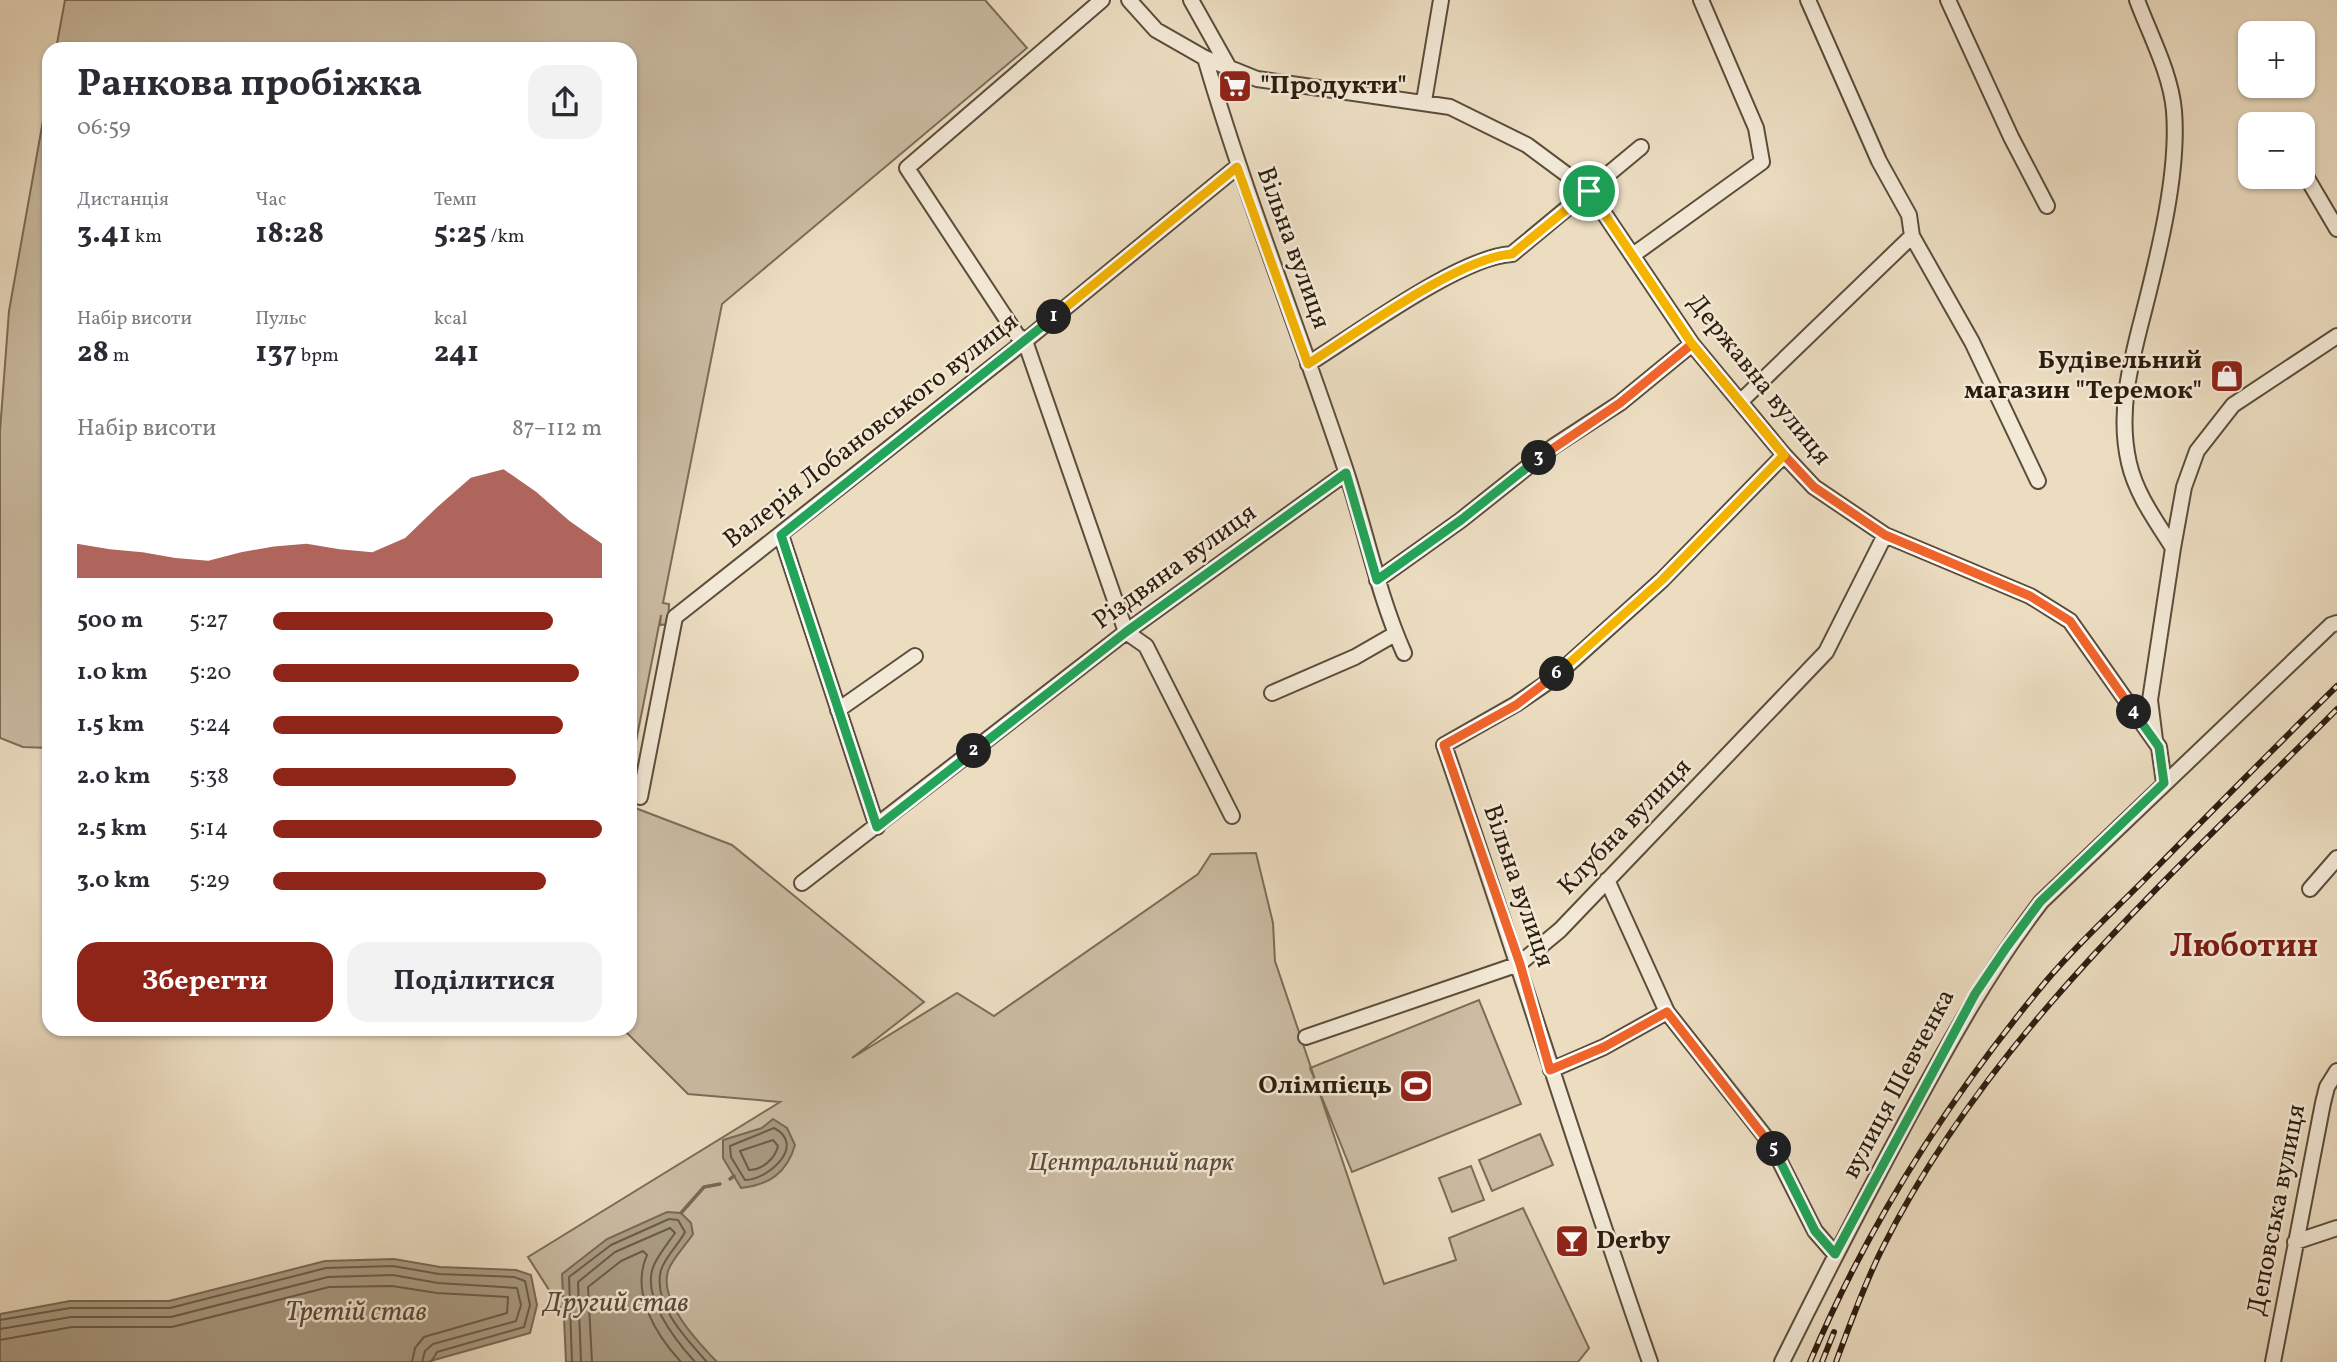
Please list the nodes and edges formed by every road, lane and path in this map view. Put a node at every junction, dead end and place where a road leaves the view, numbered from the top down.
1 (1102, 0) edge
2 (1129, 0) edge
3 (1191, 0) edge
4 (1440, 0) edge
5 (1701, 0) edge
6 (1808, 0) edge
7 (1948, 0) edge
8 (2137, 0) edge
9 (1205, 58) junction
10 (1228, 66) junction
11 (1424, 102) junction
12 (1642, 147) dead end
13 (1237, 167) junction
14 (2313, 189) edge
15 (1589, 191) junction
16 (2047, 206) dead end
17 (2337, 229) edge
18 (1912, 236) junction
19 (1633, 255) junction
20 (2337, 336) edge
21 (1025, 341) junction
22 (1692, 344) junction
23 (1308, 364) junction
24 (1740, 402) junction
25 (1784, 455) junction
26 (1346, 473) junction
27 (2038, 481) dead end
28 (781, 535) junction
29 (1885, 535) junction
30 (2172, 548) junction
31 (1377, 580) junction
32 (2337, 623) edge
33 (1126, 632) junction
34 (1395, 634) junction
35 (1404, 653) dead end
36 (915, 656) dead end
37 (1272, 693) dead end
38 (838, 710) junction
39 (2155, 741) junction
40 (2164, 783) junction
41 (640, 796) dead end
42 (1233, 816) dead end
43 (877, 827) junction
44 (2337, 858) edge
45 (1607, 880) junction
46 (803, 883) dead end
47 (2310, 889) dead end
48 (1520, 964) junction
49 (1667, 1012) junction
50 (1306, 1037) dead end
51 (1550, 1070) junction
52 (2337, 1071) edge
53 (2337, 1228) edge
54 (2295, 1242) junction
55 (1835, 1254) junction
56 (1650, 1362) edge
57 (1782, 1362) edge
58 (2273, 1362) edge

1 - 21 street
2 - 9 street, Державна вулиця
3 - 10 street
4 - 11 street
5 - 19 street
6 - 18 street
7 - 16 street
8 - 30 street
9 - 10 street, Державна вулиця
9 - 13 street, Вільна вулиця
10 - 11 street, Державна вулиця
11 - 15 street, Державна вулиця
12 - 15 street
13 - 21 street, Валерія Лобановського вулиця
13 - 23 street, Вільна вулиця
14 - 17 street
15 - 19 street, Державна вулиця
15 - 23 street
18 - 24 street
18 - 27 street
19 - 22 street, Державна вулиця
20 - 30 street
21 - 28 street, Валерія Лобановського вулиця
21 - 33 street
22 - 24 street, Державна вулиця
22 - 31 street
23 - 26 street, Вільна вулиця
24 - 25 street, Державна вулиця
25 - 29 street, Державна вулиця
25 - 48 street, Вільна вулиця
26 - 31 street, Вільна вулиця
26 - 33 street, Різдвяна вулиця
28 - 38 street
28 - 41 street, Валерія Лобановського вулиця
29 - 39 street, Державна вулиця
29 - 45 street, Клубна вулиця
30 - 39 street
31 - 34 street, Вільна вулиця
32 - 40 street, вулиця Шевченка
33 - 42 street
33 - 43 street, Різдвяна вулиця
34 - 35 street, Вільна вулиця
34 - 37 street
36 - 38 street
38 - 43 street
39 - 40 street, Державна вулиця
40 - 55 street, вулиця Шевченка
43 - 46 street, Різдвяна вулиця
44 - 47 street
45 - 48 street, Клубна вулиця
45 - 49 street
48 - 50 street, Клубна вулиця
48 - 51 street, Вільна вулиця
49 - 51 street
49 - 55 street
51 - 56 street, Вільна вулиця
52 - 54 street, Деповська вулиця
53 - 54 street
54 - 58 street, Деповська вулиця
55 - 57 street, вулиця Шевченка

